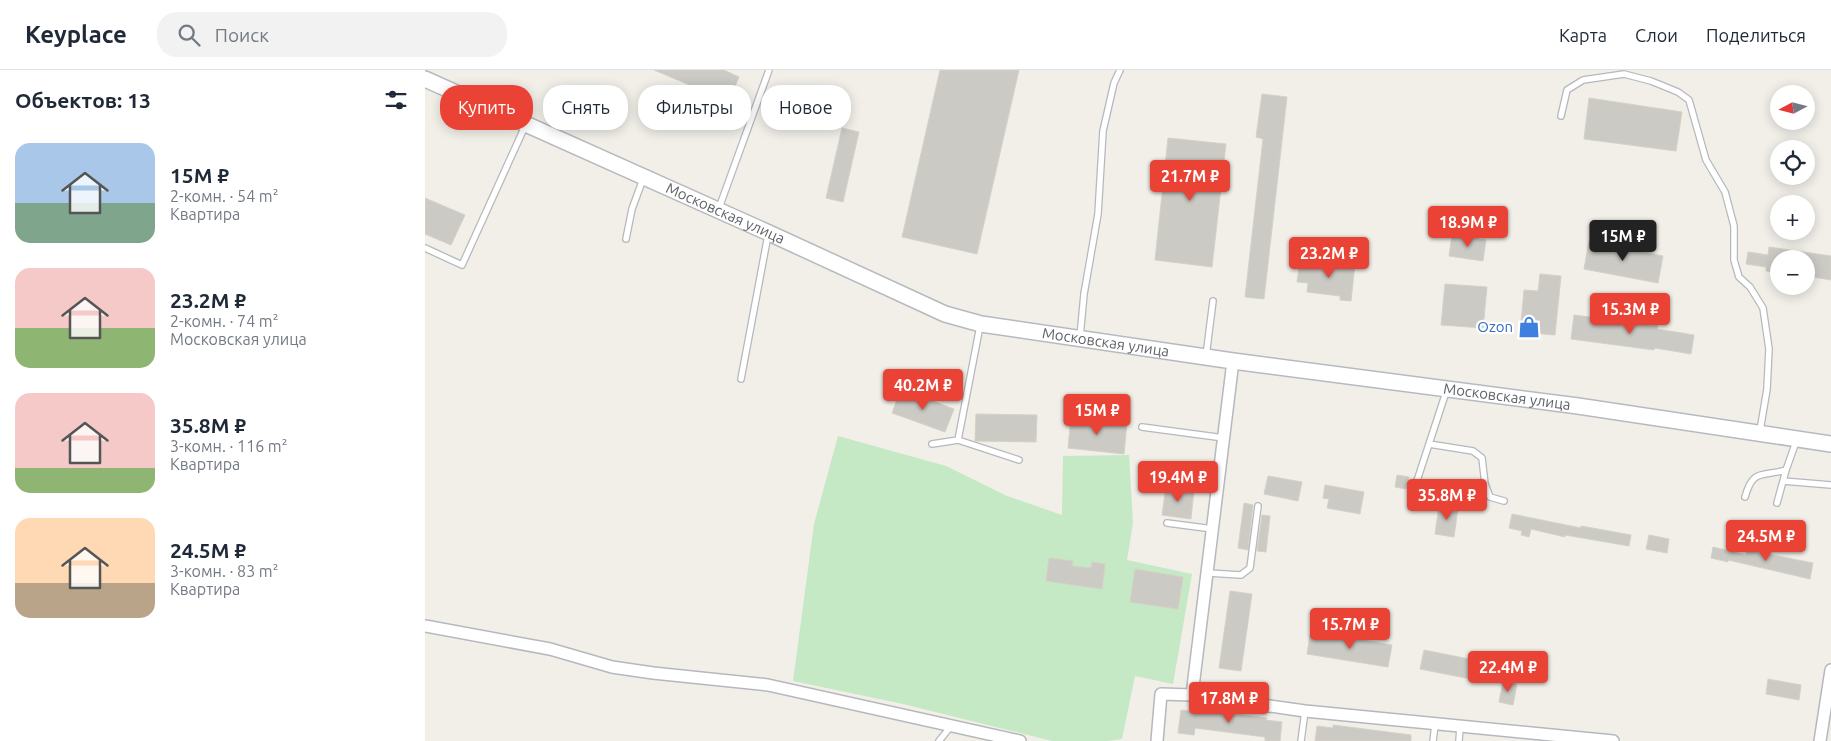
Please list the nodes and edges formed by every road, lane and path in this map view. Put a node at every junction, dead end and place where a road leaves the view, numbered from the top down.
1 (769, 70) edge
2 (1120, 70) edge
3 (425, 79) edge
4 (440, 86) edge
5 (1561, 116) dead end
6 (533, 127) edge
7 (523, 130) edge
8 (643, 177) junction
9 (718, 210) junction
10 (769, 233) junction
11 (626, 239) dead end
12 (425, 248) edge
13 (1213, 301) dead end
14 (981, 324) junction
15 (1079, 339) junction
16 (1206, 357) junction
17 (1233, 361) junction
18 (741, 379) dead end
19 (1447, 389) junction
20 (1142, 426) dead end
21 (1759, 434) junction
22 (1224, 438) junction
23 (1797, 439) junction
24 (957, 440) junction
25 (932, 444) dead end
26 (1429, 444) junction
27 (1831, 444) edge
28 (1019, 460) dead end
29 (1786, 470) junction
30 (1783, 480) junction
31 (1831, 485) edge
32 (1412, 496) dead end
33 (1745, 496) dead end
34 (1504, 501) dead end
35 (1777, 503) dead end
36 (1258, 506) dead end
37 (1167, 523) dead end
38 (1213, 529) junction
39 (1208, 573) junction
40 (425, 626) edge
41 (1831, 670) edge
42 (1192, 694) junction
43 (1305, 711) junction
44 (1435, 724) junction
45 (952, 725) junction
46 (1460, 727) junction
47 (939, 741) edge
48 (1020, 741) edge
49 (1157, 741) edge
50 (1301, 741) edge
51 (1433, 741) edge
52 (1459, 741) edge
53 (1613, 741) edge
54 (1820, 741) edge

1 - 9 lane
2 - 15 lane
3 - 4 main road, Московская улица
5 - 21 lane
6 - 8 main road, Московская улица
7 - 12 lane
8 - 9 main road, Московская улица
8 - 11 lane
9 - 10 main road, Московская улица
10 - 14 main road, Московская улица
10 - 18 lane
13 - 16 lane
14 - 15 main road, Московская улица
14 - 24 lane
15 - 16 main road, Московская улица
16 - 17 main road, Московская улица
17 - 19 main road, Московская улица
17 - 22 street
19 - 21 main road, Московская улица
19 - 26 lane
20 - 22 lane
21 - 23 main road, Московская улица
22 - 38 street
23 - 27 main road, Московская улица
23 - 29 lane
24 - 25 lane
24 - 28 lane
26 - 32 lane
26 - 34 lane
29 - 30 lane
29 - 33 lane
30 - 31 lane
30 - 35 lane
36 - 39 lane
37 - 38 lane
38 - 39 street
39 - 42 street
40 - 45 street
41 - 54 street
42 - 43 street
42 - 49 street
43 - 44 street
43 - 50 lane
44 - 46 street
44 - 51 lane
45 - 47 lane
45 - 48 street
46 - 52 lane
46 - 53 street

